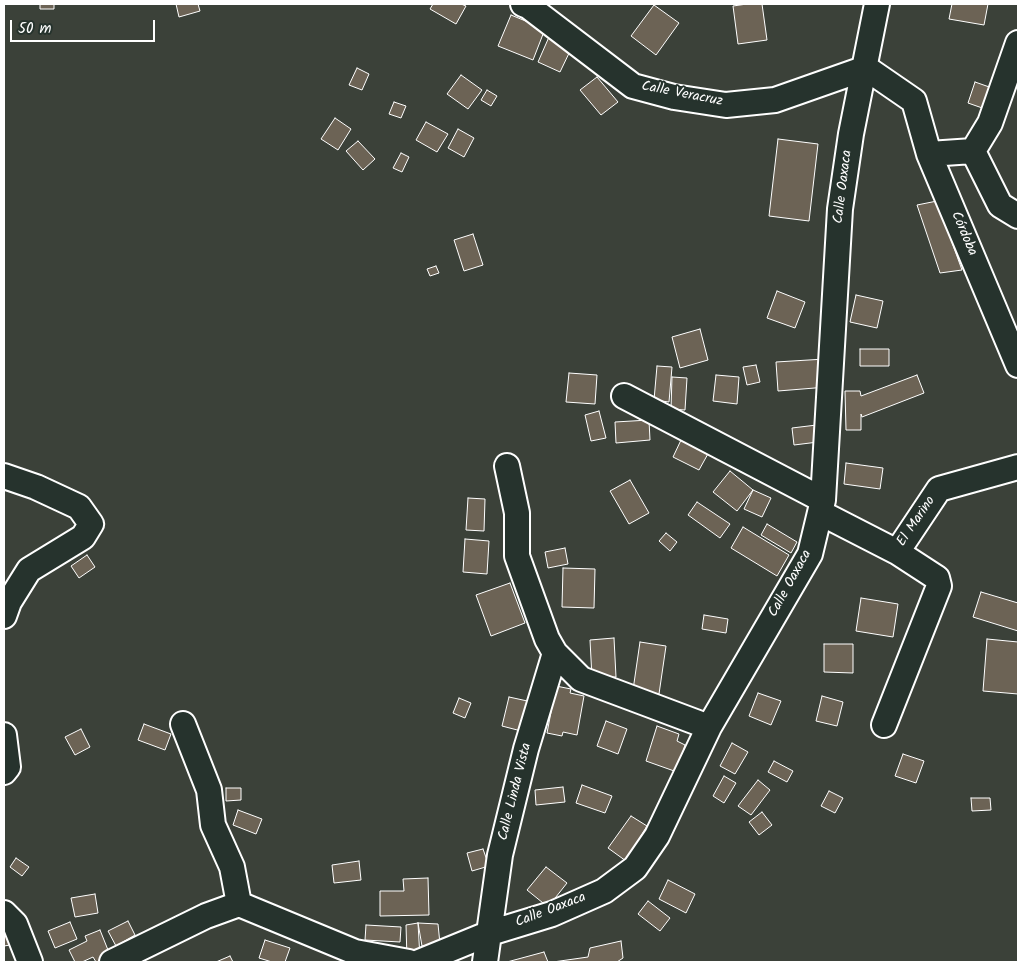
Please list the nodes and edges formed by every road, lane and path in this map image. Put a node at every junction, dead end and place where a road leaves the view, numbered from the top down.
1 (523, 4) edge
2 (878, 4) edge
3 (1018, 43) edge
4 (866, 68) junction
5 (973, 151) junction
6 (929, 154) junction
7 (1018, 216) edge
8 (1018, 365) edge
9 (624, 396) dead end
10 (507, 466) dead end
11 (1018, 467) edge
12 (4, 476) edge
13 (822, 506) junction
14 (897, 552) junction
15 (4, 616) edge
16 (555, 653) junction
17 (182, 724) dead end
18 (884, 725) dead end
19 (709, 728) junction
20 (4, 736) edge
21 (4, 772) edge
22 (239, 904) junction
23 (4, 913) edge
24 (490, 933) junction
25 (30, 962) edge
26 (112, 962) edge
27 (409, 962) edge
28 (419, 962) edge
29 (485, 962) edge

1 - 4 street, Calle Veracruz
2 - 4 street, Calle Oaxaca
3 - 5 street
4 - 6 street, Córdoba
4 - 13 street, Calle Oaxaca
5 - 6 street
5 - 7 street
6 - 8 street, Córdoba
9 - 13 street, El Marino
10 - 16 street
11 - 14 street, El Marino
12 - 15 street
13 - 14 street, El Marino
13 - 19 street, Calle Oaxaca
14 - 18 street
16 - 19 street
16 - 24 street, Calle Linda Vista
17 - 22 street
19 - 24 street, Calle Oaxaca
20 - 21 street
22 - 26 street
22 - 27 street
23 - 25 street
24 - 28 street, Calle Oaxaca
24 - 29 street, Calle Linda Vista

